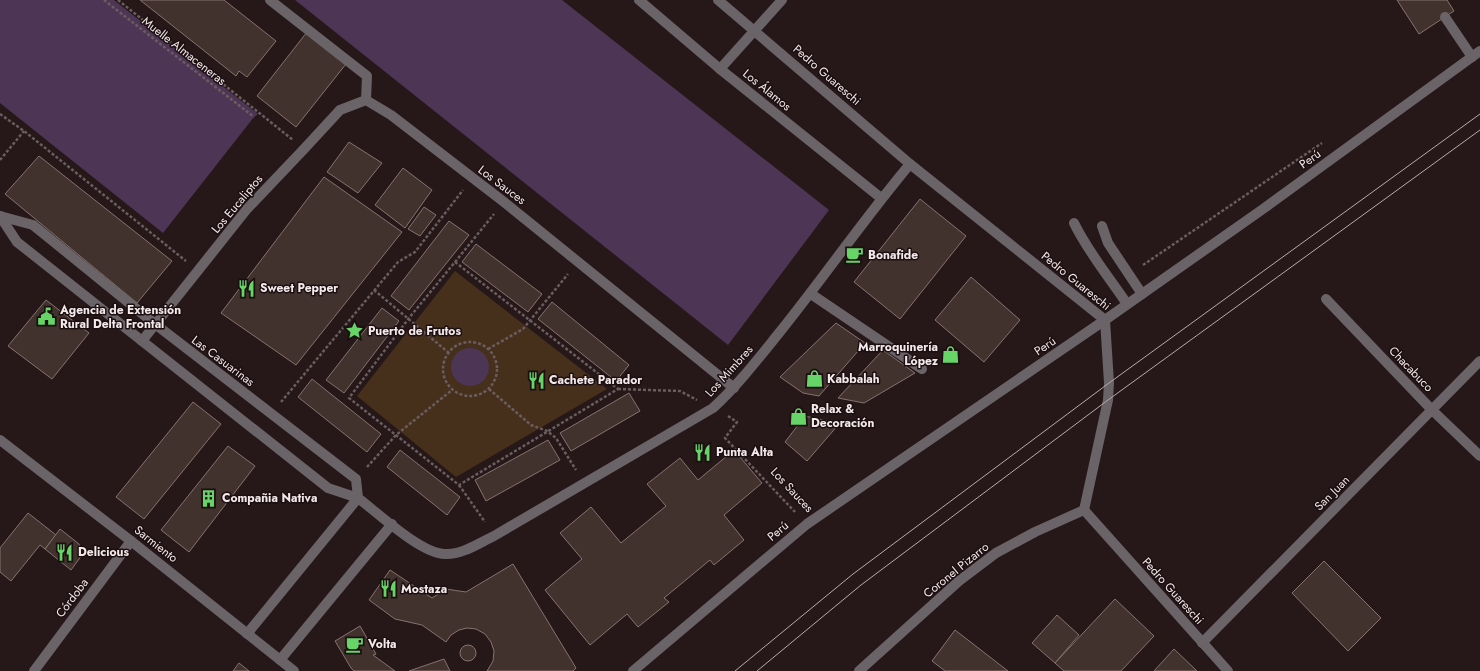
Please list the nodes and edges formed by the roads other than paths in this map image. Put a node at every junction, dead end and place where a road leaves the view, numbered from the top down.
1 (270, 0) edge
2 (639, 0) edge
3 (718, 0) edge
4 (782, 0) edge
5 (1445, 17) dead end
6 (756, 31) junction
7 (1476, 54) edge
8 (720, 69) junction
9 (366, 100) junction
10 (910, 164) junction
11 (882, 198) junction
12 (0, 216) edge
13 (1074, 222) dead end
14 (1102, 226) dead end
15 (810, 294) junction
16 (1142, 294) junction
17 (1326, 299) dead end
18 (1127, 304) junction
19 (1105, 320) junction
20 (155, 324) junction
21 (142, 341) junction
22 (1480, 361) edge
23 (922, 369) dead end
24 (734, 388) junction
25 (1432, 410) junction
26 (0, 440) edge
27 (1480, 456) edge
28 (358, 498) junction
29 (1084, 510) junction
30 (392, 524) junction
31 (131, 541) junction
32 (444, 554) joint
33 (247, 634) junction
34 (1202, 643) junction
35 (280, 660) junction
36 (34, 671) edge
37 (294, 671) edge
38 (633, 671) edge
39 (858, 671) edge
40 (1228, 671) edge

1 - 9 street
2 - 8 street, Los Álamos
3 - 6 street, Pedro Guareschi
4 - 6 street
5 - 7 street
6 - 8 street
6 - 10 street, Pedro Guareschi
7 - 16 street, Perú
8 - 11 street, Los Álamos
9 - 20 street, Los Eucaliptos
9 - 24 street, Los Sauces
10 - 11 street, Los Mimbres
10 - 19 street, Pedro Guareschi
11 - 15 street, Los Mimbres
12 - 20 street, Las Casuarinas
12 - 21 street, Las Casuarinas
13 - 18 street
14 - 16 street
15 - 23 street
15 - 24 street, Los Mimbres
16 - 18 street, Perú
17 - 25 street, Chacabuco
18 - 19 street, Perú
19 - 29 street, Pedro Guareschi
19 - 38 street, Perú
20 - 21 street, Los Eucaliptos
20 - 28 street, Las Casuarinas
21 - 28 street, Las Casuarinas
22 - 25 street, San Juan
24 - 32 street, Los Mimbres
25 - 27 street, Chacabuco
25 - 34 street, San Juan
26 - 31 street, Sarmiento
28 - 30 street, Las Casuarinas
28 - 33 street
29 - 34 street, Pedro Guareschi
29 - 39 street, Coronel Pizarro
30 - 32 street, Las Casuarinas
30 - 35 street
31 - 33 street, Sarmiento
31 - 36 street, Córdoba
33 - 35 street, Sarmiento
34 - 40 street, Pedro Guareschi
35 - 37 street, Sarmiento

